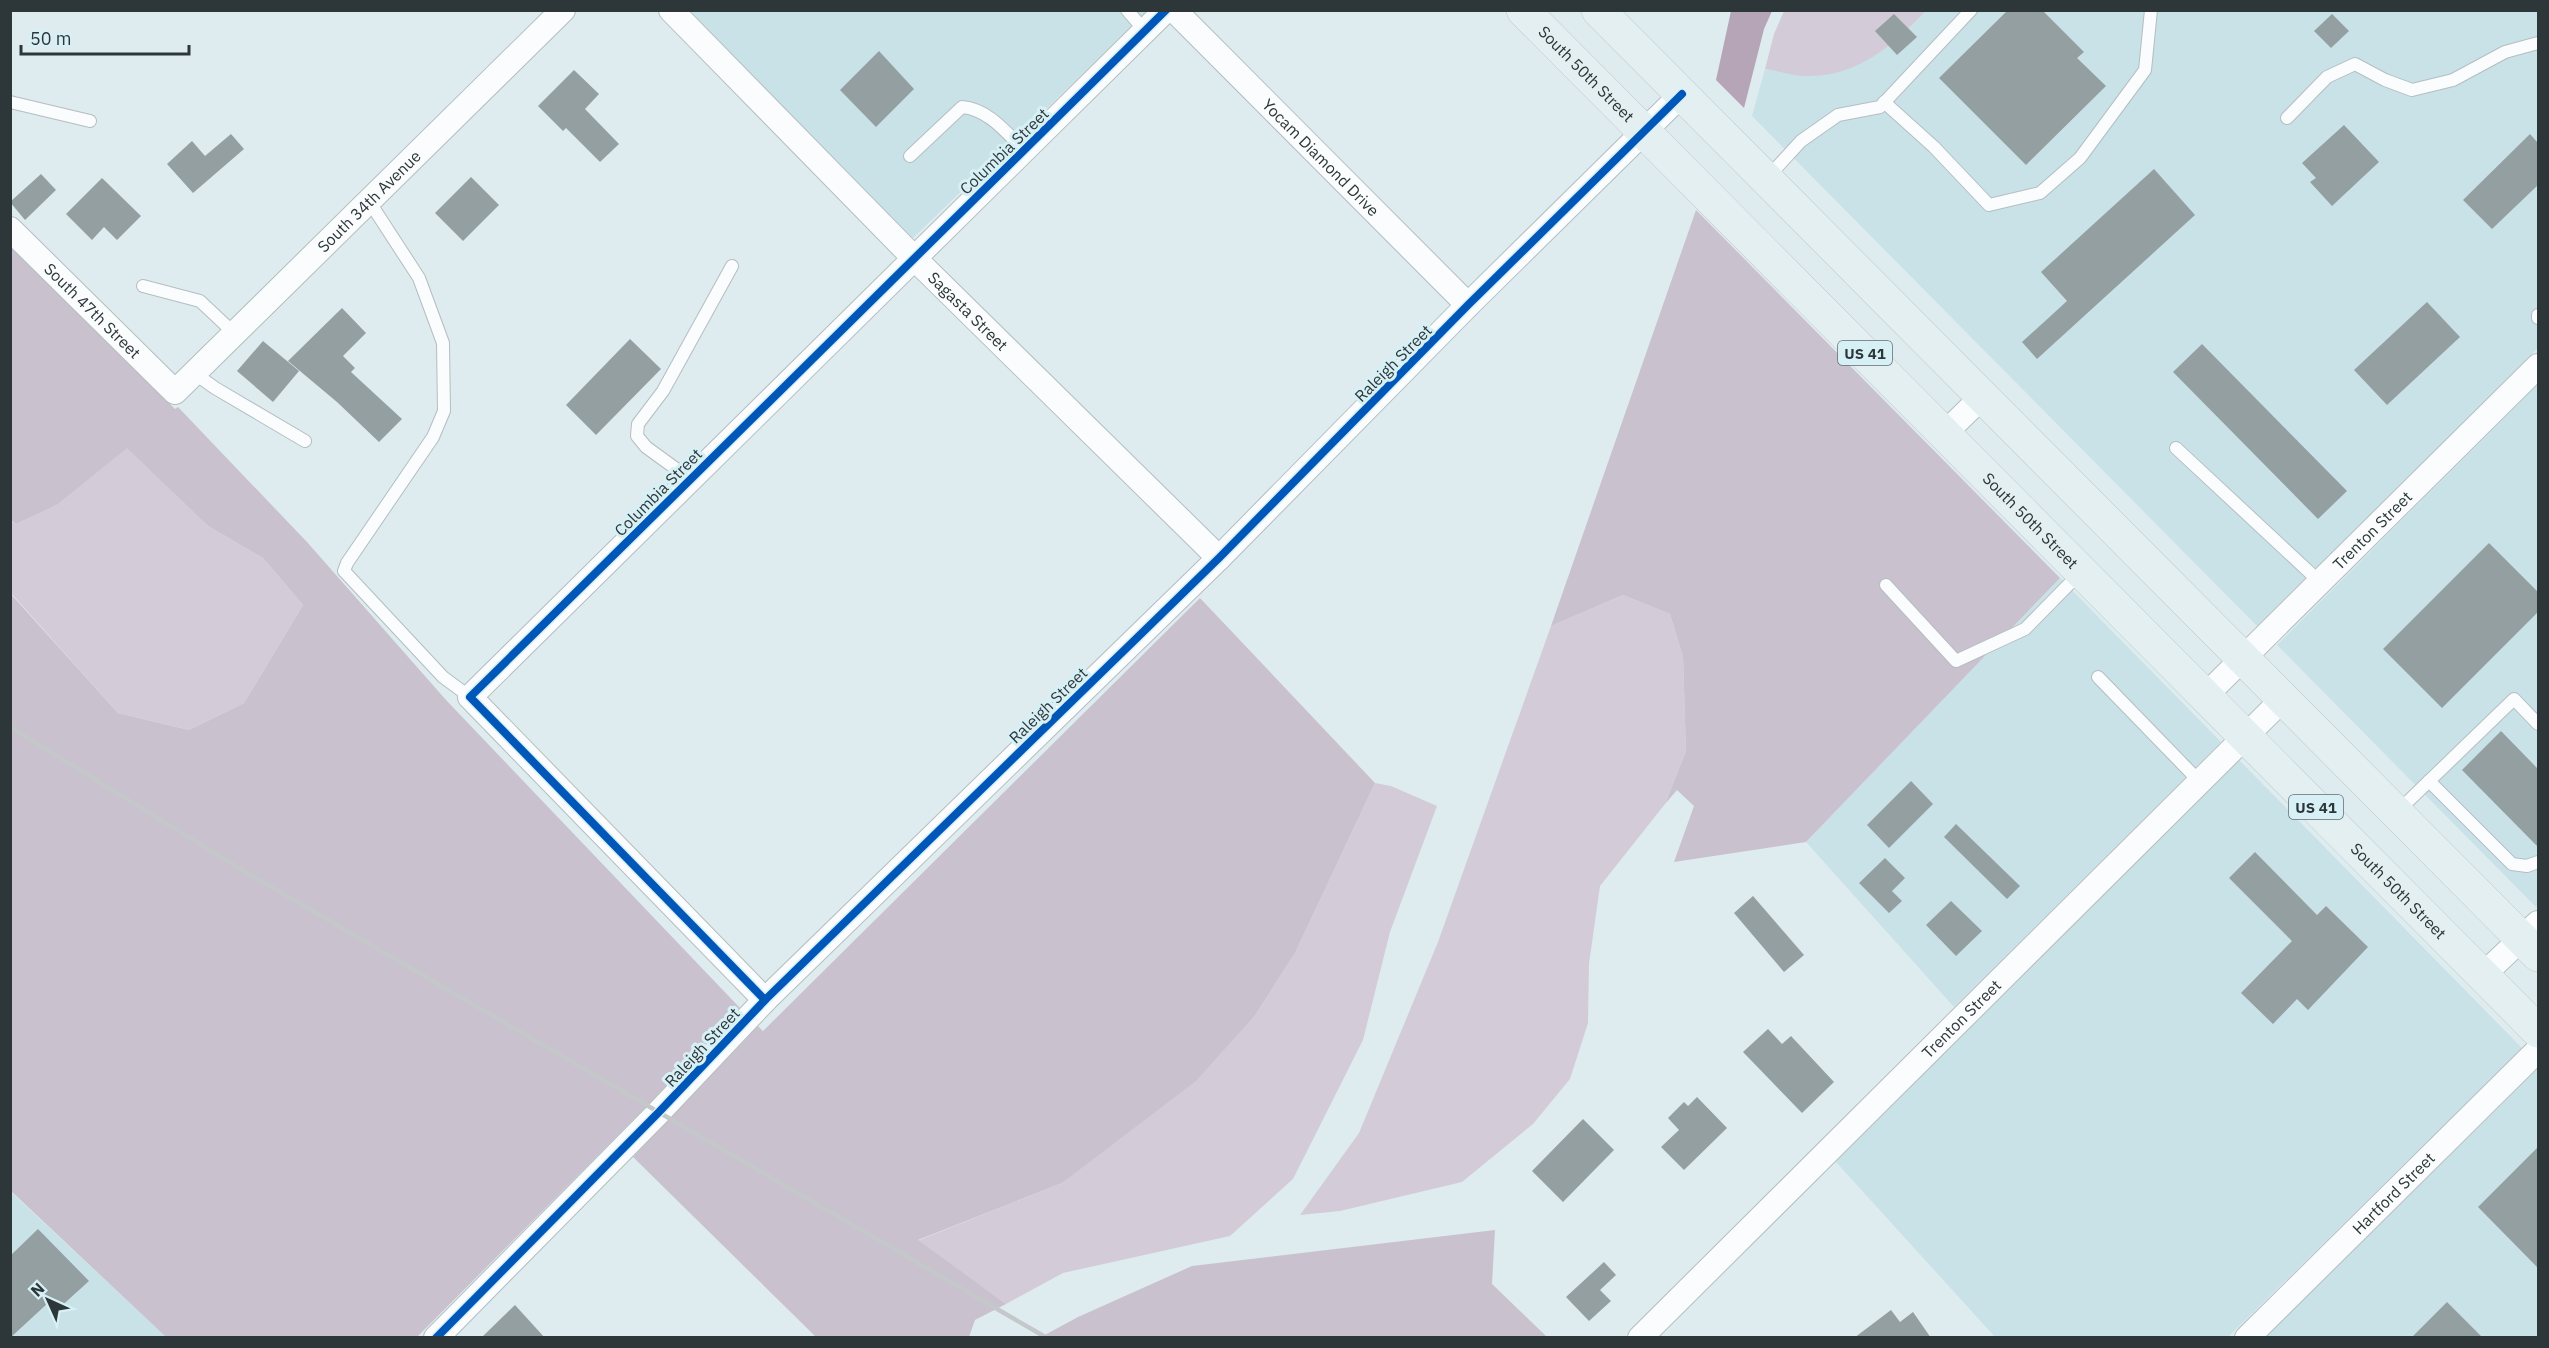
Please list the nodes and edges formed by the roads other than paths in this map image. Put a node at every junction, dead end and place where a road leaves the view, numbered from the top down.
1 (563, 10) edge
2 (671, 10) edge
3 (1127, 10) edge
4 (1166, 10) edge
5 (1174, 10) edge
6 (1523, 10) edge
7 (1599, 10) edge
8 (1971, 10) edge
9 (2151, 10) edge
10 (1145, 31) junction
11 (2538, 43) edge
12 (1682, 94) junction
13 (11, 101) edge
14 (1884, 102) junction
15 (2287, 118) dead end
16 (90, 121) dead end
17 (1644, 131) junction
18 (1024, 150) junction
19 (910, 156) dead end
20 (1766, 179) junction
21 (369, 201) junction
22 (10, 229) edge
23 (914, 258) junction
24 (732, 266) dead end
25 (143, 286) dead end
26 (1468, 305) junction
27 (234, 333) junction
28 (2538, 366) edge
29 (194, 373) junction
30 (174, 392) joint
31 (1983, 396) junction
32 (1945, 433) junction
33 (305, 441) dead end
34 (2176, 448) dead end
35 (690, 479) junction
36 (1219, 558) junction
37 (2081, 571) junction
38 (2321, 583) junction
39 (1886, 585) dead end
40 (2244, 659) junction
41 (2098, 677) dead end
42 (2205, 696) junction
43 (470, 697) junction
44 (2283, 699) junction
45 (2538, 724) edge
46 (2245, 736) junction
47 (2199, 781) junction
48 (2429, 781) junction
49 (2396, 813) junction
50 (2538, 862) edge
51 (2533, 939) edge
52 (2483, 975) junction
53 (765, 1000) junction
54 (2538, 1031) edge
55 (2538, 1050) edge
56 (436, 1338) edge
57 (1640, 1338) edge
58 (2247, 1338) edge

1 - 21 street, South 34th Avenue
2 - 23 street, Sagasta Street
3 - 10 lane
4 - 10 street, Columbia Street
5 - 26 street, Yocam Diamond Drive
6 - 17 main road, South 50th Street / US 41
7 - 12 main road
8 - 14 lane
9 - 14 lane
10 - 18 street, Columbia Street
11 - 15 lane
12 - 17 street, Raleigh Street
12 - 20 main road
13 - 16 lane
14 - 20 lane
17 - 26 street, Raleigh Street
17 - 32 main road, South 50th Street / US 41
18 - 19 lane
18 - 23 street, Columbia Street
20 - 31 main road
21 - 27 street, South 34th Avenue
21 - 43 lane
22 - 30 street, South 47th Street
23 - 35 street, Columbia Street
23 - 36 street, Sagasta Street
24 - 35 lane
25 - 27 lane
26 - 36 street, Raleigh Street
27 - 29 street, South 34th Avenue
28 - 38 street, Trenton Street
29 - 30 street, South 34th Avenue
29 - 33 lane
31 - 32 street
31 - 40 main road
32 - 37 main road, South 50th Street / US 41
34 - 38 lane
35 - 43 street, Columbia Street
36 - 53 street, Raleigh Street
37 - 39 lane
37 - 42 main road, South 50th Street / US 41
38 - 40 street, Trenton Street
40 - 42 street, Trenton Street
40 - 44 main road
41 - 47 lane
42 - 46 main road, South 50th Street / US 41
43 - 53 street
44 - 46 street, Trenton Street
44 - 49 main road
45 - 48 lane
46 - 47 street, Trenton Street
46 - 52 main road, South 50th Street / US 41
47 - 57 street, Trenton Street
48 - 49 lane
48 - 50 lane
49 - 51 main road
51 - 52 street
52 - 54 main road, South 50th Street / US 41
53 - 56 street, Raleigh Street
55 - 58 street, Hartford Street

